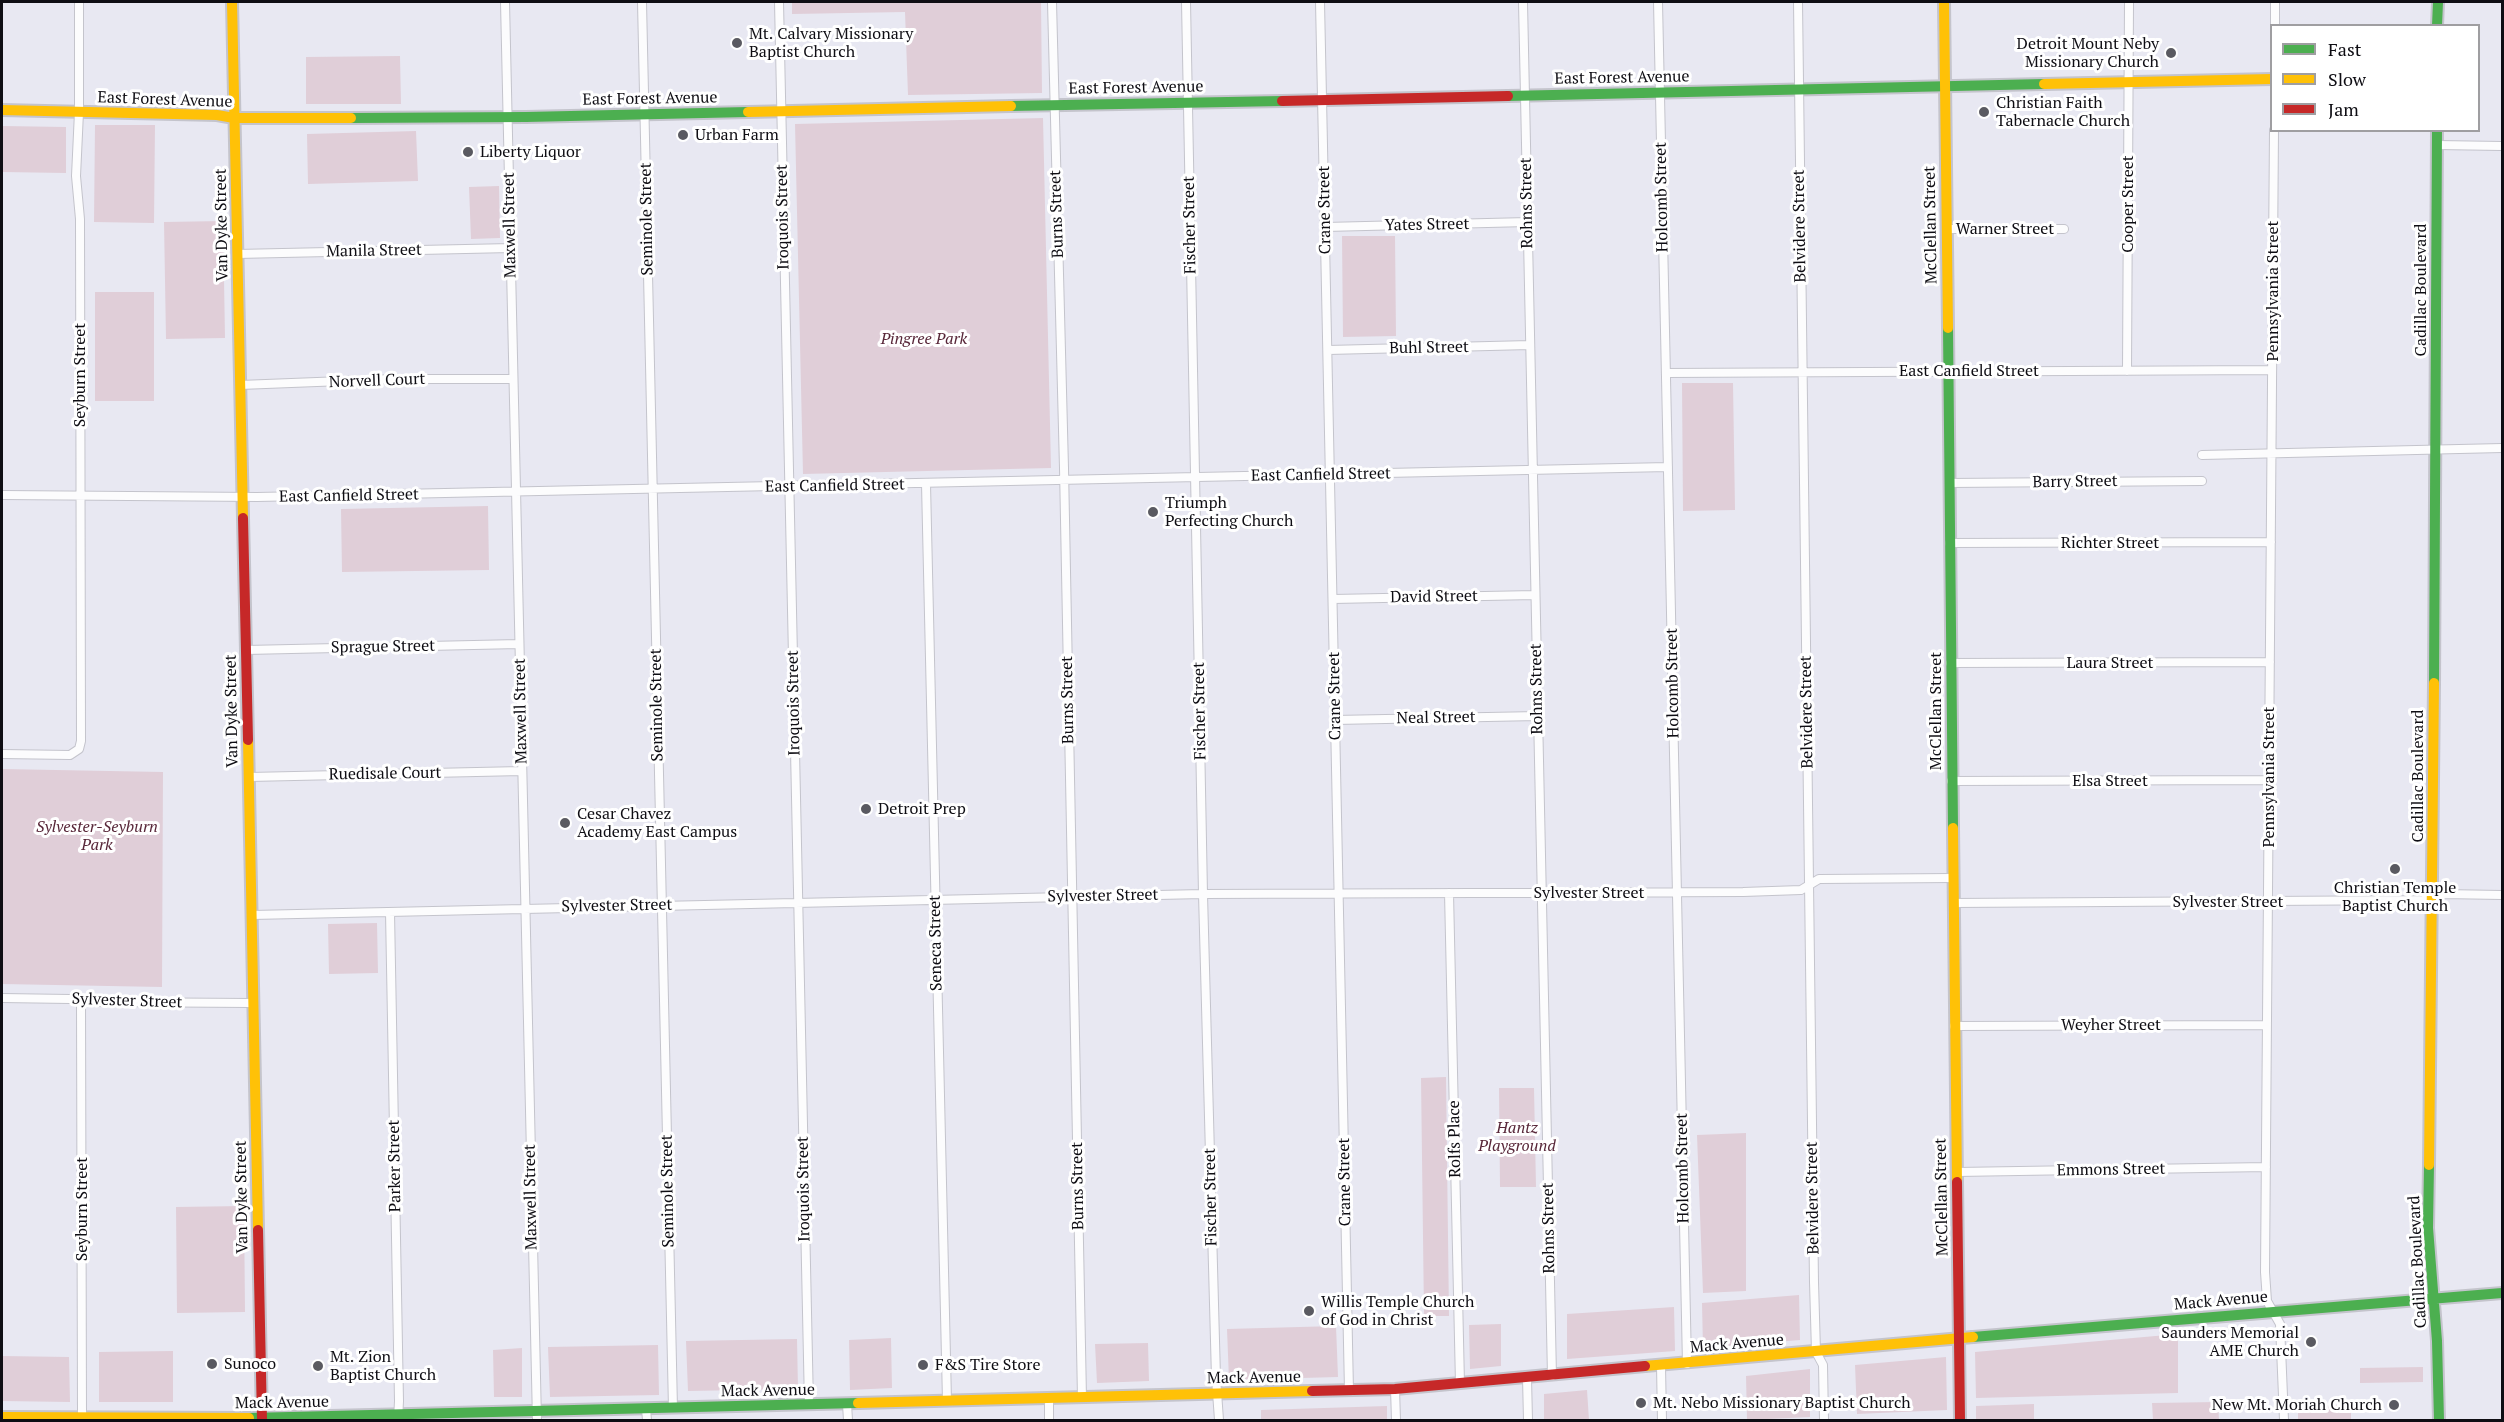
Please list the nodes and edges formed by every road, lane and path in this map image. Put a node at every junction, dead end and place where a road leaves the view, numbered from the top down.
1 (79, 2) edge
2 (232, 2) edge
3 (505, 2) edge
4 (642, 2) edge
5 (779, 2) edge
6 (1052, 2) edge
7 (1186, 2) edge
8 (1320, 2) edge
9 (1523, 2) edge
10 (1658, 2) edge
11 (1798, 2) edge
12 (1944, 2) edge
13 (2129, 2) edge
14 (2275, 2) edge
15 (2438, 2) edge
16 (2275, 24) edge
17 (2438, 24) edge
18 (2270, 79) edge
19 (2128, 82) junction
20 (1945, 86) junction
21 (1798, 89) junction
22 (1660, 92) junction
23 (1525, 95) junction
24 (1322, 99) junction
25 (1188, 103) junction
26 (1054, 105) junction
27 (2, 110) edge
28 (781, 111) junction
29 (79, 112) junction
30 (645, 114) junction
31 (508, 116) junction
32 (234, 118) junction
33 (2274, 132) edge
34 (2437, 132) edge
35 (2436, 145) junction
36 (2502, 146) edge
37 (1528, 222) junction
38 (1325, 227) junction
39 (1946, 229) junction
40 (2064, 229) dead end
41 (511, 248) junction
42 (237, 254) junction
43 (1530, 345) junction
44 (1328, 350) junction
45 (2272, 370) junction
46 (2127, 371) junction
47 (1801, 372) junction
48 (1948, 372) junction
49 (1666, 373) junction
50 (513, 379) junction
51 (240, 385) junction
52 (2434, 448) junction
53 (2502, 448) edge
54 (2271, 454) junction
55 (2202, 455) dead end
56 (1668, 467) junction
57 (1533, 470) junction
58 (1330, 475) junction
59 (1195, 478) junction
60 (1065, 481) junction
61 (2202, 481) dead end
62 (1949, 483) junction
63 (926, 484) junction
64 (789, 487) junction
65 (652, 490) junction
66 (516, 493) junction
67 (2, 495) edge
68 (80, 496) junction
69 (242, 498) junction
70 (2271, 542) junction
71 (1949, 543) junction
72 (1535, 595) junction
73 (1333, 599) junction
74 (519, 644) junction
75 (246, 650) junction
76 (2270, 662) junction
77 (1950, 663) junction
78 (1538, 716) junction
79 (1335, 720) junction
80 (2, 754) edge
81 (522, 771) junction
82 (249, 777) junction
83 (2269, 780) junction
84 (1952, 781) junction
85 (1953, 878) junction
86 (1809, 885) junction
87 (1449, 893) junction
88 (1541, 893) junction
89 (1677, 893) junction
90 (1203, 894) junction
91 (1339, 894) junction
92 (2502, 895) edge
93 (1072, 897) junction
94 (2433, 897) junction
95 (935, 900) junction
96 (2268, 902) junction
97 (798, 903) junction
98 (1953, 903) junction
99 (662, 905) junction
100 (525, 908) junction
101 (390, 912) junction
102 (252, 915) junction
103 (2, 998) edge
104 (81, 1001) junction
105 (252, 1003) junction
106 (2267, 1025) junction
107 (1954, 1026) junction
108 (2266, 1167) junction
109 (1956, 1172) junction
110 (2502, 1293) edge
111 (2432, 1299) junction
112 (2273, 1312) junction
113 (1959, 1339) junction
114 (1816, 1352) junction
115 (1687, 1364) junction
116 (1661, 1366) junction
117 (1552, 1376) junction
118 (1527, 1378) junction
119 (1460, 1384) junction
120 (1395, 1389) junction
121 (1349, 1391) junction
122 (1217, 1394) junction
123 (1082, 1398) junction
124 (1049, 1399) junction
125 (947, 1401) junction
126 (847, 1404) junction
127 (809, 1405) junction
128 (673, 1408) junction
129 (646, 1409) junction
130 (537, 1416) edge
131 (2, 1417) edge
132 (82, 1418) junction
133 (398, 1418) edge
134 (28, 1419) edge
135 (128, 1419) edge
136 (262, 1420) edge
137 (647, 1420) edge
138 (848, 1420) edge
139 (1049, 1420) edge
140 (1219, 1420) edge
141 (1396, 1420) edge
142 (1528, 1420) edge
143 (1662, 1420) edge
144 (1824, 1420) edge
145 (1960, 1420) edge
146 (2283, 1420) edge
147 (2439, 1420) edge

1 - 29 street, Seyburn Street
2 - 32 main road, Van Dyke Street
3 - 31 street, Maxwell Street
4 - 30 street, Seminole Street
5 - 28 street, Iroquois Street
6 - 26 street, Burns Street
7 - 25 street, Fischer Street
8 - 24 street, Crane Street
9 - 23 street, Rohns Street
10 - 22 street, Holcomb Street
11 - 21 street, Belvidere Street
12 - 20 main road, McClellan Street
13 - 19 street, Cooper Street
14 - 16 street
15 - 17 main road
18 - 19 main road, East Forest Avenue
19 - 20 main road, East Forest Avenue
19 - 46 street, Cooper Street
20 - 21 main road, East Forest Avenue
20 - 39 main road, McClellan Street
21 - 22 main road, East Forest Avenue
21 - 47 street, Belvidere Street
22 - 23 main road, East Forest Avenue
22 - 49 street, Holcomb Street
23 - 24 main road, East Forest Avenue
23 - 37 street, Rohns Street
24 - 25 main road, East Forest Avenue
24 - 38 street, Crane Street
25 - 26 main road, East Forest Avenue
25 - 59 street, Fischer Street
26 - 28 main road, East Forest Avenue
26 - 60 street, Burns Street
27 - 29 main road, East Forest Avenue
28 - 30 main road, East Forest Avenue
28 - 64 street, Iroquois Street
29 - 32 main road, East Forest Avenue
29 - 68 street, Seyburn Street
30 - 31 main road, East Forest Avenue
30 - 65 street, Seminole Street
31 - 32 main road, East Forest Avenue
31 - 41 street, Maxwell Street
32 - 42 main road, Van Dyke Street
33 - 45 street, Pennsylvania Street
34 - 35 main road, Cadillac Boulevard
35 - 36 street
35 - 52 main road, Cadillac Boulevard
37 - 38 street, Yates Street
37 - 43 street, Rohns Street
38 - 44 street, Crane Street
39 - 40 street, Warner Street
39 - 48 main road, McClellan Street
41 - 42 street, Manila Street
41 - 50 street, Maxwell Street
42 - 51 main road, Van Dyke Street
43 - 44 street, Buhl Street
43 - 57 street, Rohns Street
44 - 58 street, Crane Street
45 - 46 street, East Canfield Street
45 - 54 street, Pennsylvania Street
46 - 48 street, East Canfield Street
47 - 48 street, East Canfield Street
47 - 49 street, East Canfield Street
47 - 86 street, Belvidere Street
48 - 62 main road, McClellan Street
49 - 56 street, Holcomb Street
50 - 51 street, Norvell Court
50 - 66 street, Maxwell Street
51 - 69 main road, Van Dyke Street
52 - 53 street
52 - 54 street
52 - 94 main road, Cadillac Boulevard
54 - 55 street
54 - 70 street, Pennsylvania Street
56 - 57 street, East Canfield Street
56 - 89 street, Holcomb Street
57 - 58 street, East Canfield Street
57 - 72 street, Rohns Street
58 - 59 street, East Canfield Street
58 - 73 street, Crane Street
59 - 60 street, East Canfield Street
59 - 90 street, Fischer Street
60 - 63 street, East Canfield Street
60 - 93 street, Burns Street
61 - 62 street, Barry Street
62 - 71 main road, McClellan Street
63 - 64 street, East Canfield Street
63 - 95 street, Seneca Street
64 - 65 street, East Canfield Street
64 - 97 street, Iroquois Street
65 - 66 street, East Canfield Street
65 - 99 street, Seminole Street
66 - 69 street, East Canfield Street
66 - 74 street, Maxwell Street
67 - 68 street, East Canfield Street
68 - 69 street, East Canfield Street
68 - 80 street, Seyburn Street
69 - 75 main road, Van Dyke Street
70 - 71 street, Richter Street
70 - 76 street, Pennsylvania Street
71 - 77 main road, McClellan Street
72 - 73 street, David Street
72 - 78 street, Rohns Street
73 - 79 street, Crane Street
74 - 75 street, Sprague Street
74 - 81 street, Maxwell Street
75 - 82 main road, Van Dyke Street
76 - 77 street, Laura Street
76 - 83 street, Pennsylvania Street
77 - 84 main road, McClellan Street
78 - 79 street, Neal Street
78 - 88 street, Rohns Street
79 - 91 street, Crane Street
81 - 82 street, Ruedisale Court
81 - 100 street, Maxwell Street
82 - 102 main road, Van Dyke Street
83 - 84 street, Elsa Street
83 - 96 street, Pennsylvania Street
84 - 85 main road, McClellan Street
85 - 86 street, Sylvester Street
85 - 98 main road, McClellan Street
86 - 89 street, Sylvester Street
86 - 114 street, Belvidere Street
87 - 88 street, Sylvester Street
87 - 91 street, Sylvester Street
87 - 119 street, Rolfs Place
88 - 89 street, Sylvester Street
88 - 117 street, Rohns Street
89 - 115 street, Holcomb Street
90 - 91 street, Sylvester Street
90 - 93 street, Sylvester Street
90 - 122 street, Fischer Street
91 - 121 street, Crane Street
92 - 94 street, Sylvester Street
93 - 95 street, Sylvester Street
93 - 123 street, Burns Street
94 - 96 street, Sylvester Street
94 - 111 main road, Cadillac Boulevard
95 - 97 street, Sylvester Street
95 - 125 street, Seneca Street
96 - 98 street, Sylvester Street
96 - 106 street, Pennsylvania Street
97 - 99 street, Sylvester Street
97 - 127 street, Iroquois Street
98 - 107 main road, McClellan Street
99 - 100 street, Sylvester Street
99 - 128 street, Seminole Street
100 - 101 street, Sylvester Street
100 - 130 street, Maxwell Street
101 - 102 street, Sylvester Street
101 - 133 street, Parker Street
102 - 105 main road, Van Dyke Street
103 - 104 street, Sylvester Street
104 - 105 street, Sylvester Street
104 - 132 street, Seyburn Street
105 - 136 main road, Van Dyke Street
106 - 107 street, Weyher Street
106 - 108 street, Pennsylvania Street
107 - 109 main road, McClellan Street
108 - 109 street, Emmons Street
108 - 112 street, Pennsylvania Street
109 - 113 main road, McClellan Street
110 - 111 main road, Mack Avenue
111 - 112 main road, Mack Avenue
111 - 147 main road, Cadillac Boulevard
112 - 113 main road, Mack Avenue
112 - 146 street, Pennsylvania Street
113 - 114 main road, Mack Avenue
113 - 145 main road, McClellan Street
114 - 115 main road, Mack Avenue
114 - 144 street, Belvidere Street
115 - 116 main road, Mack Avenue
116 - 117 main road, Mack Avenue
116 - 143 street
117 - 118 main road, Mack Avenue
118 - 119 main road, Mack Avenue
118 - 142 street
119 - 120 main road, Mack Avenue
120 - 121 main road, Mack Avenue
120 - 141 street
121 - 122 main road, Mack Avenue
122 - 123 main road, Mack Avenue
122 - 140 street, Fischer Street
123 - 124 main road, Mack Avenue
124 - 125 main road, Mack Avenue
124 - 139 street
125 - 126 main road, Mack Avenue
126 - 127 main road, Mack Avenue
126 - 138 street
127 - 128 main road, Mack Avenue
128 - 129 main road, Mack Avenue
129 - 130 main road, Mack Avenue
129 - 137 street
130 - 133 main road, Mack Avenue
131 - 134 main road, Mack Avenue
132 - 134 main road, Mack Avenue
132 - 135 main road, Mack Avenue
133 - 136 main road, Mack Avenue
135 - 136 main road, Mack Avenue

